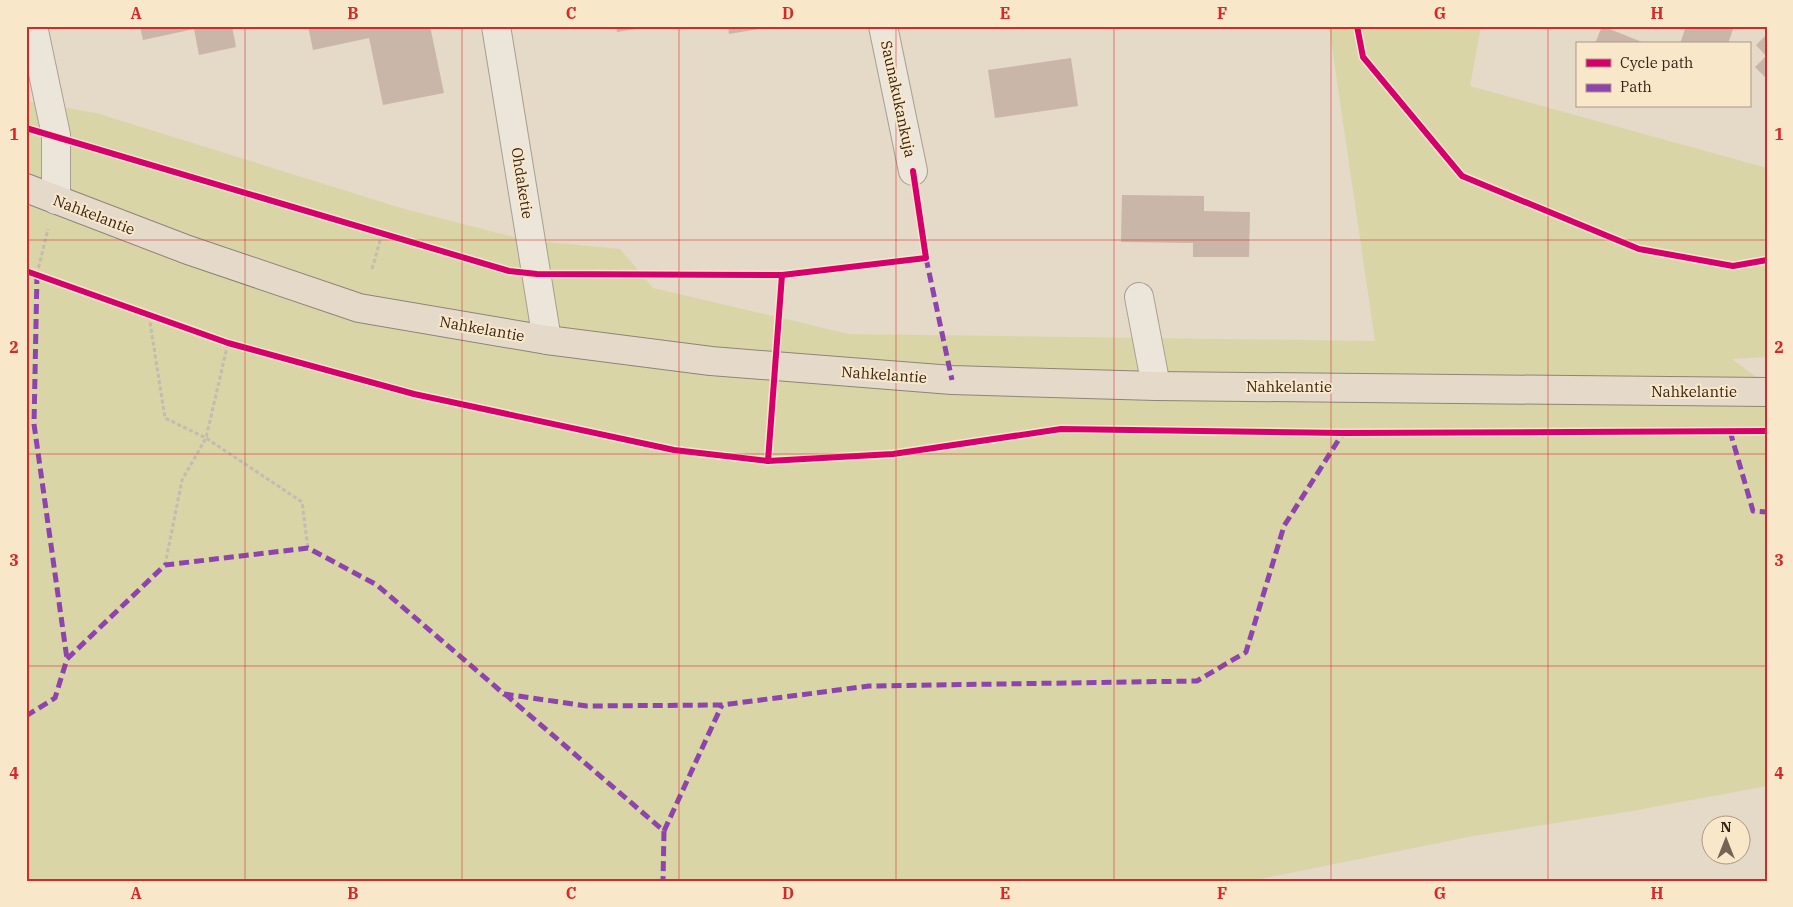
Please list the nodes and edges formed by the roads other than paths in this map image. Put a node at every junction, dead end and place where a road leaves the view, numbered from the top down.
1 (33, 26) edge
2 (496, 26) edge
3 (883, 26) edge
4 (913, 171) dead end
5 (26, 188) edge
6 (56, 200) junction
7 (1139, 297) dead end
8 (546, 340) junction
9 (1156, 386) junction
10 (1767, 392) edge

1 - 6 street
2 - 8 street, Ohdaketie
3 - 4 street, Saunakukankuja
5 - 6 main road, Nahkelantie
6 - 8 main road, Nahkelantie
7 - 9 street
8 - 9 main road, Nahkelantie
9 - 10 main road, Nahkelantie

